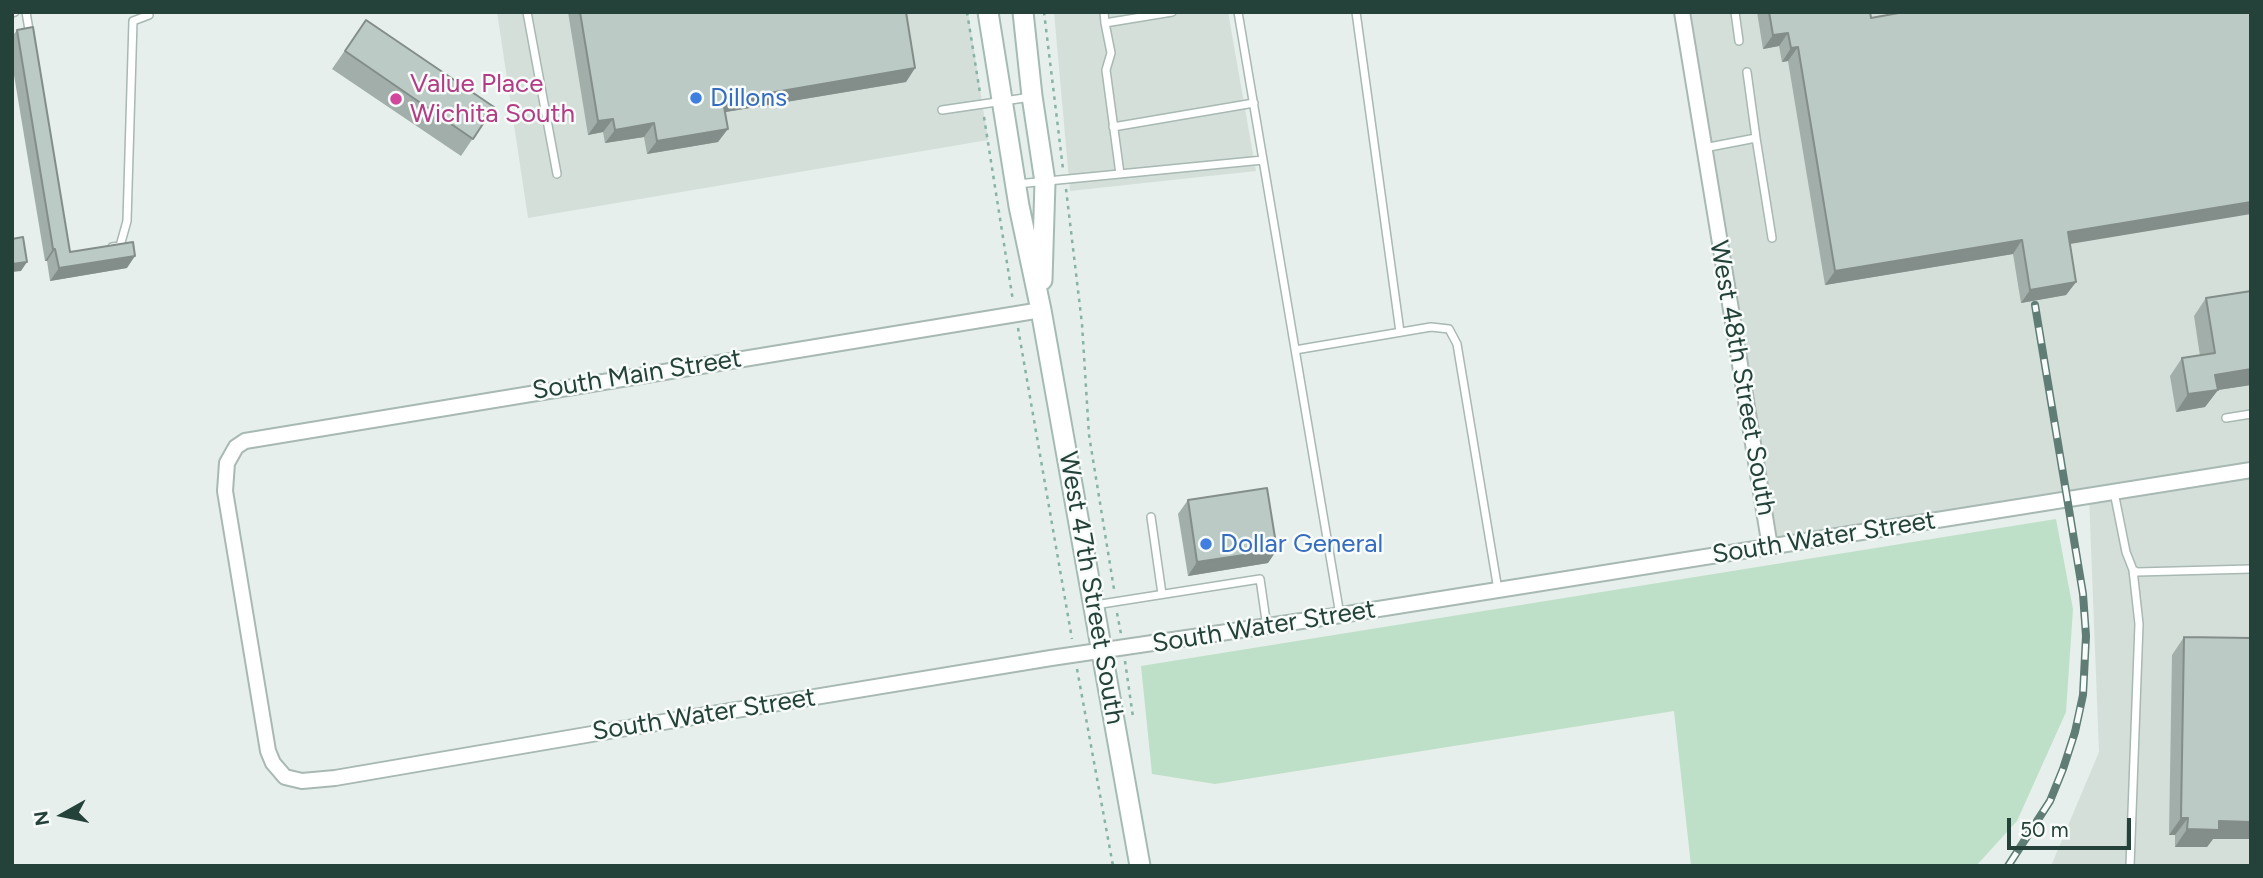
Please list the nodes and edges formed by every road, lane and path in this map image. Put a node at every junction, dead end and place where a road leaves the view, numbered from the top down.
1 (26, 12) edge
2 (527, 12) edge
3 (967, 12) edge
4 (988, 12) edge
5 (1023, 12) edge
6 (1044, 12) edge
7 (1104, 12) edge
8 (1172, 12) edge
9 (1238, 12) edge
10 (1356, 12) edge
11 (1682, 12) edge
12 (1735, 12) edge
13 (149, 15) dead end
14 (1105, 23) junction
15 (31, 39) edge
16 (1739, 41) dead end
17 (1747, 72) dead end
18 (1032, 96) junction
19 (991, 103) junction
20 (1254, 103) junction
21 (942, 110) dead end
22 (1113, 127) junction
23 (1756, 138) junction
24 (1704, 148) junction
25 (1263, 160) junction
26 (557, 174) dead end
27 (1120, 174) junction
28 (1055, 181) junction
29 (1015, 185) junction
30 (1772, 238) dead end
31 (107, 248) edge
32 (1041, 310) junction
33 (1015, 314) junction
34 (1400, 332) junction
35 (1295, 350) junction
36 (2251, 414) edge
37 (2226, 418) dead end
38 (2251, 470) edge
39 (2114, 491) junction
40 (1151, 517) dead end
41 (1770, 547) junction
42 (2133, 569) junction
43 (2251, 569) edge
44 (1498, 590) junction
45 (1162, 594) junction
46 (1115, 601) junction
47 (1094, 605) junction
48 (1340, 616) junction
49 (1266, 627) junction
50 (1123, 649) junction
51 (1103, 652) junction
52 (1075, 655) junction
53 (1133, 717) dead end
54 (279, 772) joint
55 (1113, 866) edge
56 (1140, 866) edge
57 (2130, 866) edge

1 - 15 lane
2 - 26 lane
3 - 19 path
4 - 19 street
5 - 18 street
6 - 28 path
7 - 14 lane
8 - 14 lane
9 - 20 lane
10 - 34 lane
11 - 24 street, West 48th Street South
12 - 16 lane
13 - 31 lane
14 - 22 lane
17 - 23 lane
18 - 19 lane
18 - 28 street
19 - 21 lane
19 - 29 street
19 - 33 path
20 - 22 lane
20 - 25 lane
22 - 27 lane
23 - 24 lane
23 - 30 lane
24 - 41 street, West 48th Street South
25 - 27 lane
25 - 35 lane
27 - 28 lane
28 - 29 lane
28 - 32 street
28 - 46 path
29 - 32 street
32 - 33 street, South Main Street
32 - 47 street, West 47th Street South
33 - 52 path
33 - 54 street, South Main Street
34 - 35 lane
34 - 44 lane
35 - 48 lane
36 - 37 lane
38 - 39 street, South Water Street
39 - 41 street, South Water Street
39 - 42 lane
40 - 45 lane
41 - 44 street, South Water Street
42 - 43 lane
42 - 57 lane
44 - 48 street, South Water Street
45 - 46 lane
45 - 49 lane
46 - 47 lane
46 - 50 path
47 - 51 street, West 47th Street South
48 - 49 street, South Water Street
49 - 50 street, South Water Street
50 - 51 street, South Water Street
50 - 53 path
51 - 52 street, South Water Street
51 - 56 street, West 47th Street South
52 - 54 street, South Water Street
52 - 55 path

